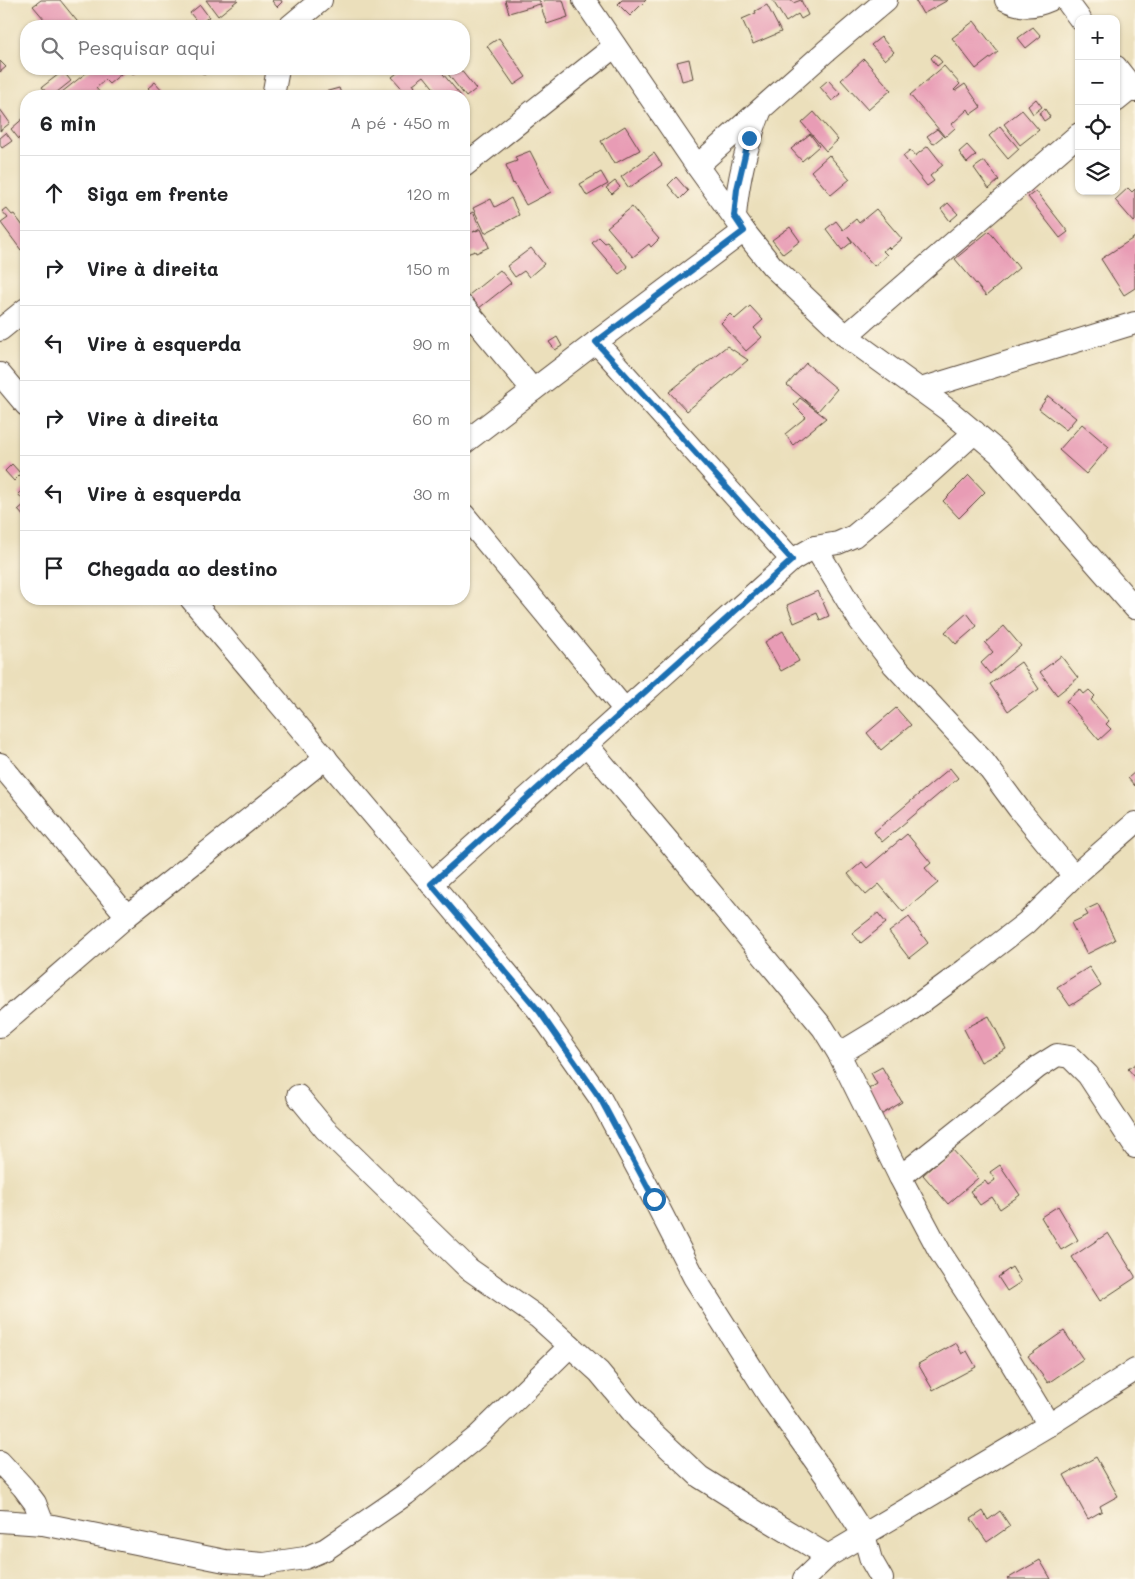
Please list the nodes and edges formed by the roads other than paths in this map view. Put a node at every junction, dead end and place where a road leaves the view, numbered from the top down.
1 (321, 0) edge
2 (584, 0) edge
3 (886, 0) edge
4 (1006, 0) edge
5 (1050, 0) edge
6 (1066, 0) edge
7 (1077, 15) edge
8 (297, 20) edge
9 (615, 46) junction
10 (277, 75) edge
11 (1120, 76) edge
12 (274, 90) edge
13 (1128, 93) edge
14 (761, 108) junction
15 (1075, 137) edge
16 (470, 161) edge
17 (697, 166) junction
18 (739, 224) junction
19 (20, 314) edge
20 (470, 314) edge
21 (1135, 323) edge
22 (0, 330) edge
23 (846, 336) junction
24 (596, 342) junction
25 (0, 374) edge
26 (921, 389) junction
27 (533, 390) junction
28 (20, 398) edge
29 (976, 432) junction
30 (470, 438) edge
31 (470, 522) edge
32 (815, 547) junction
33 (792, 560) junction
34 (196, 605) edge
35 (1135, 608) edge
36 (625, 710) junction
37 (586, 744) junction
38 (326, 758) junction
39 (0, 764) edge
40 (1135, 822) edge
41 (1074, 876) junction
42 (431, 884) junction
43 (127, 916) junction
44 (0, 1026) edge
45 (839, 1054) junction
46 (298, 1096) dead end
47 (1135, 1147) edge
48 (900, 1177) junction
49 (570, 1346) junction
50 (1135, 1370) edge
51 (1049, 1425) junction
52 (0, 1462) edge
53 (0, 1521) edge
54 (42, 1524) junction
55 (864, 1535) junction
56 (828, 1556) junction
57 (804, 1579) edge
58 (882, 1579) edge

1 - 8 street
2 - 9 street
3 - 14 street
4 - 5 street
6 - 7 street
9 - 16 street
9 - 17 street
10 - 12 street
11 - 13 street
14 - 17 street
14 - 18 street
15 - 23 street
17 - 18 street
18 - 23 street
18 - 24 street
19 - 22 street
20 - 27 street
21 - 26 street
23 - 26 street
24 - 27 street
24 - 33 street
25 - 28 street
26 - 29 street
27 - 30 street
29 - 32 street
29 - 35 street
31 - 36 street
32 - 33 street
32 - 41 street
33 - 36 street
34 - 38 street
36 - 37 street
37 - 42 street
37 - 45 street
38 - 42 street
38 - 43 street
39 - 43 street
40 - 41 street
41 - 45 street
42 - 55 street
43 - 44 street
45 - 48 street
46 - 49 street
47 - 48 street
48 - 51 street
49 - 54 street
49 - 56 street
50 - 51 street
51 - 55 street
52 - 54 street
53 - 54 street
55 - 56 street
55 - 58 street
56 - 57 street

